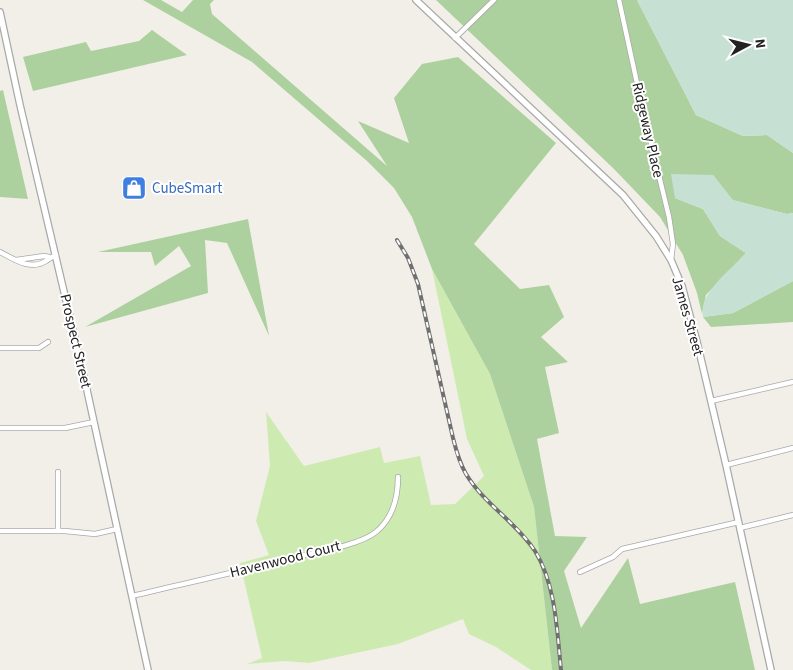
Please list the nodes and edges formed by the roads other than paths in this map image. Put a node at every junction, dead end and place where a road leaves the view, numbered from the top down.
1 (416, 0) edge
2 (494, 0) edge
3 (619, 0) edge
4 (0, 12) edge
5 (455, 38) junction
6 (0, 252) edge
7 (56, 255) junction
8 (671, 260) junction
9 (48, 342) dead end
10 (0, 348) edge
11 (793, 382) edge
12 (711, 401) junction
13 (94, 422) junction
14 (0, 428) edge
15 (793, 448) edge
16 (726, 465) junction
17 (58, 472) dead end
18 (398, 477) dead end
19 (793, 514) edge
20 (739, 525) junction
21 (117, 529) junction
22 (0, 530) edge
23 (58, 531) junction
24 (580, 572) dead end
25 (132, 596) junction
26 (148, 670) edge
27 (771, 670) edge

1 - 5 street, James Street
2 - 5 street
3 - 8 street, Ridgeway Place
4 - 7 street, Prospect Street
5 - 8 street, James Street
6 - 7 street
7 - 13 street, Prospect Street
8 - 12 street, James Street
9 - 10 street
11 - 12 street
12 - 16 street, James Street
13 - 14 street
13 - 21 street, Prospect Street
15 - 16 street
16 - 20 street, James Street
17 - 23 street
18 - 25 street, Havenwood Court
19 - 20 street
20 - 24 street
20 - 27 street, James Street
21 - 23 street
21 - 25 street, Prospect Street
22 - 23 street
25 - 26 street, Prospect Street

